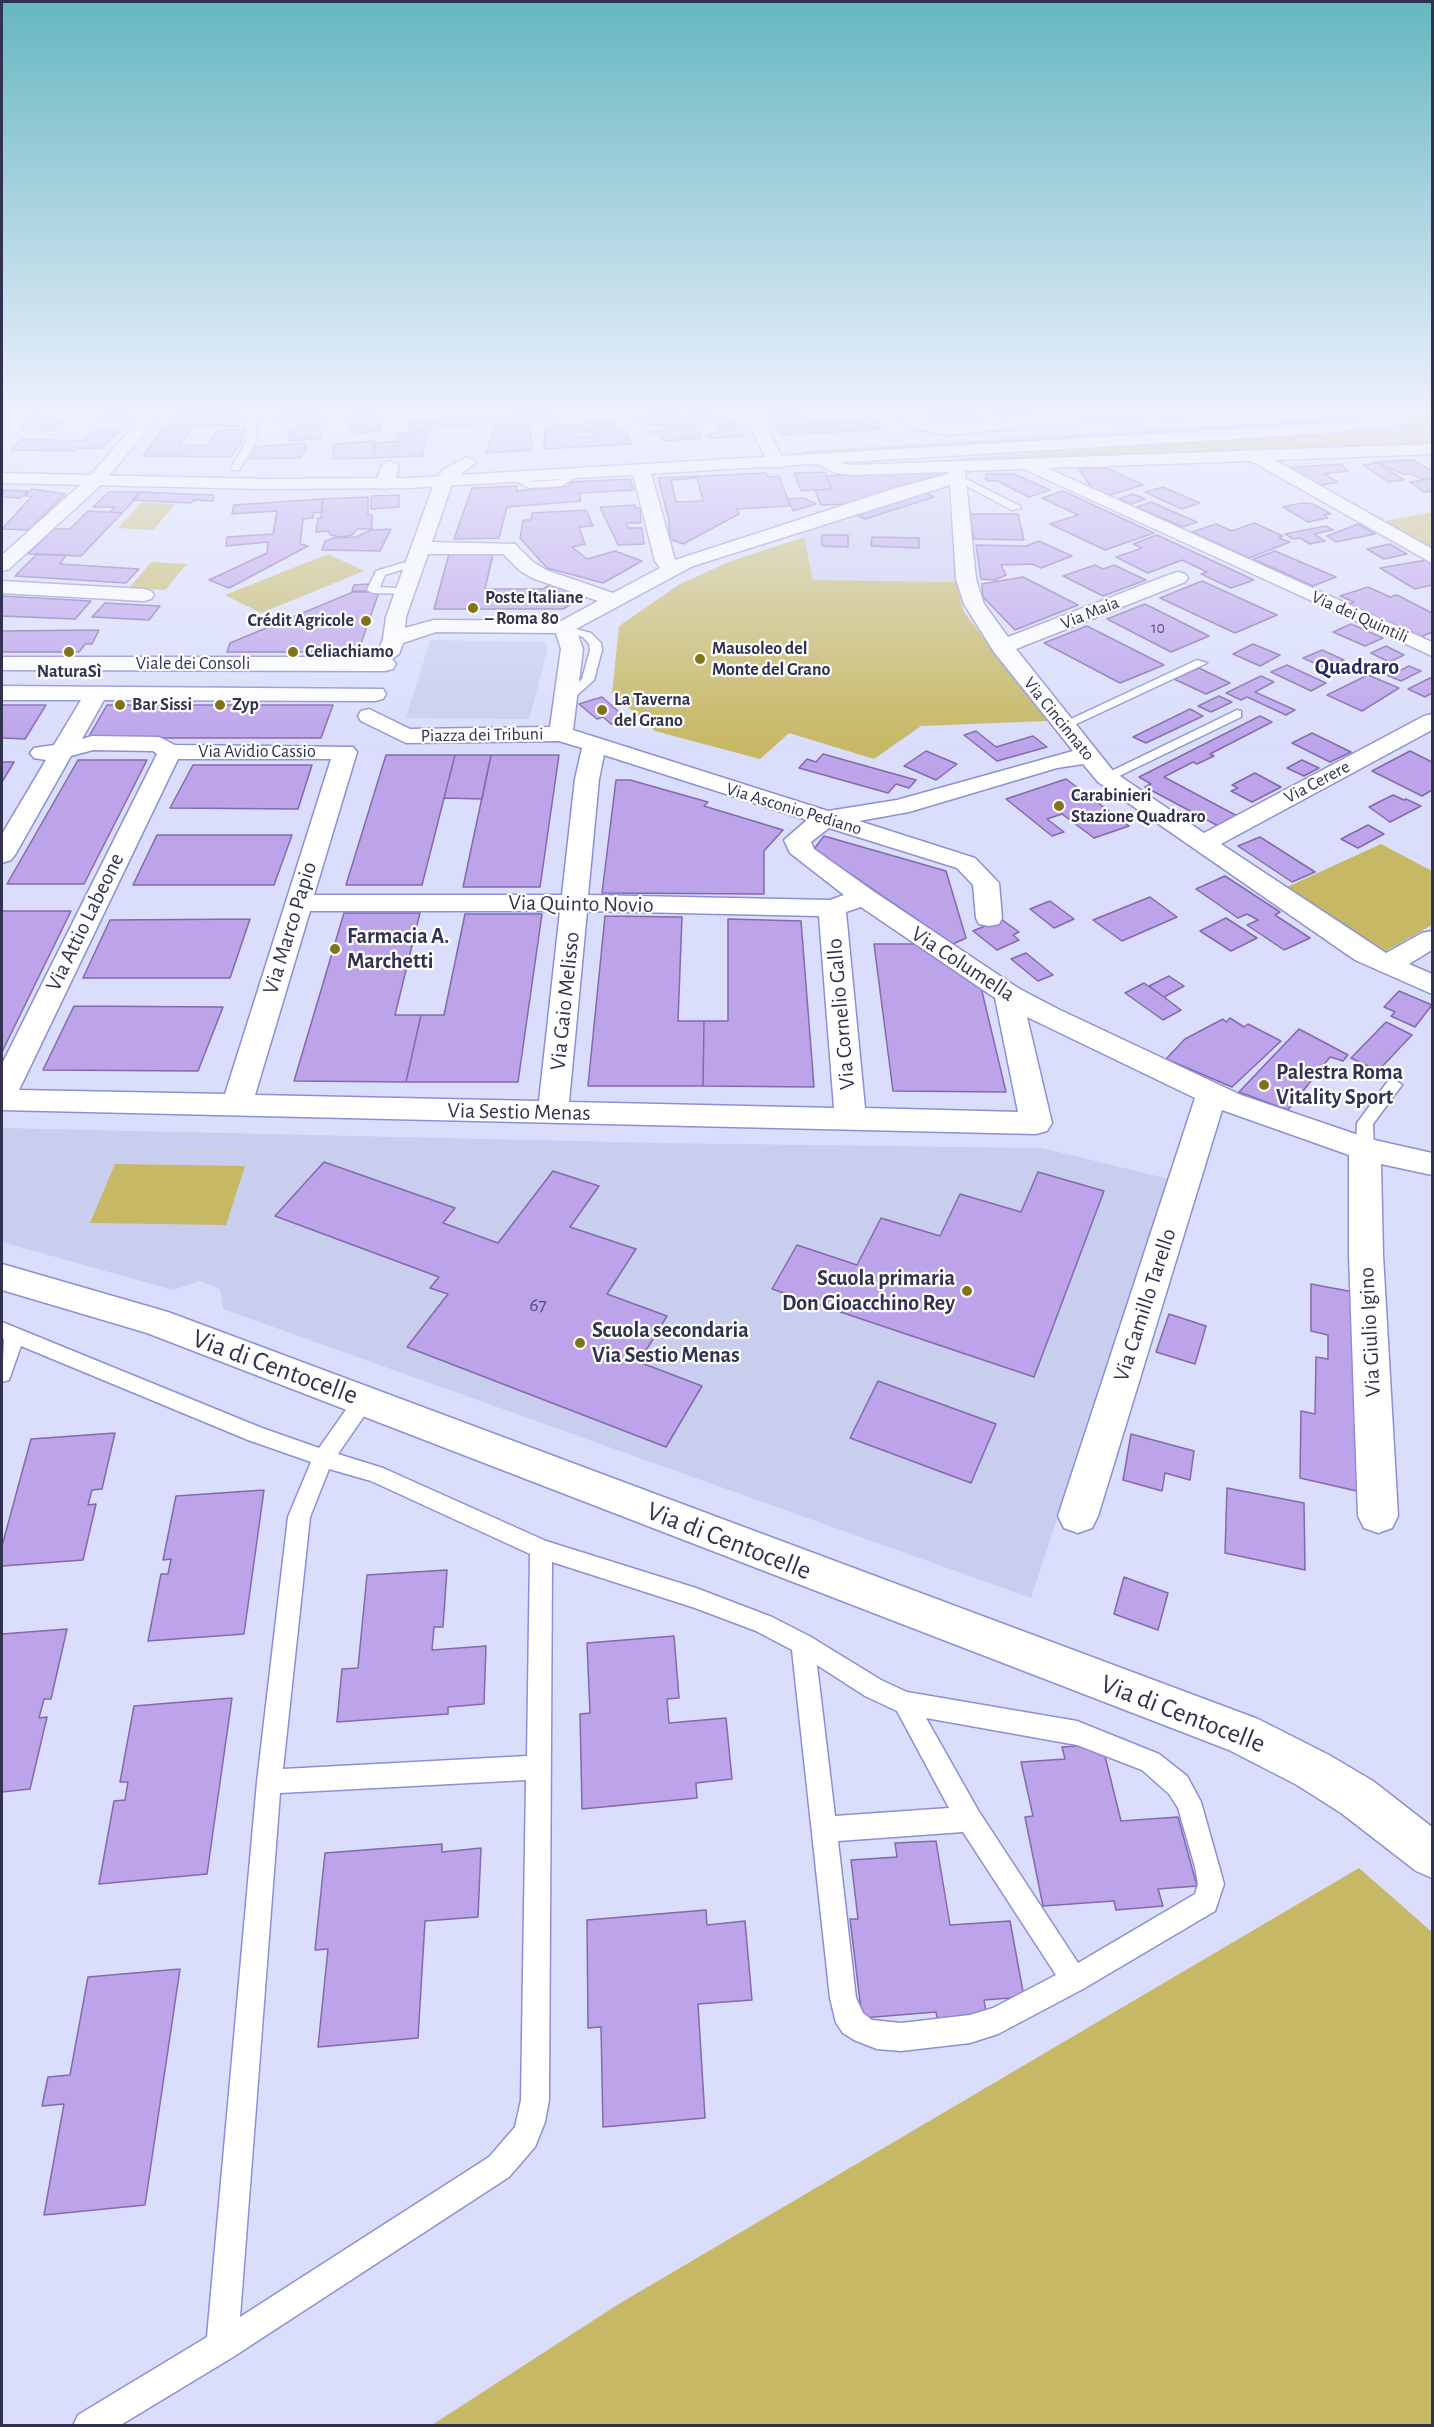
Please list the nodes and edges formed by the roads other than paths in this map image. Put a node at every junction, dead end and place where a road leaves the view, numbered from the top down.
1 (52, 521) edge
2 (430, 521) edge
3 (655, 521) edge
4 (815, 521) edge
5 (961, 521) edge
6 (1151, 521) edge
7 (1369, 521) edge
8 (32, 540) junction
9 (6, 542) edge
10 (418, 555) junction
11 (1432, 557) edge
12 (2, 565) edge
13 (670, 569) junction
14 (1178, 578) dead end
15 (2, 587) edge
16 (144, 596) dead end
17 (405, 596) junction
18 (614, 600) junction
19 (434, 626) junction
20 (565, 627) junction
21 (394, 639) junction
22 (1429, 646) edge
23 (1002, 647) junction
24 (2, 663) edge
25 (1201, 663) dead end
26 (384, 664) junction
27 (2, 693) edge
28 (87, 694) junction
29 (372, 705) junction
30 (1237, 714) dead end
31 (1432, 721) edge
32 (1064, 725) junction
33 (561, 734) junction
34 (406, 736) junction
35 (594, 746) junction
36 (362, 748) junction
37 (52, 752) junction
38 (170, 752) junction
39 (1087, 756) junction
40 (1106, 777) junction
41 (2, 819) edge
42 (825, 819) junction
43 (1202, 844) junction
44 (2, 855) edge
45 (864, 897) junction
46 (297, 903) junction
47 (576, 903) junction
48 (832, 908) junction
49 (989, 918) dead end
50 (1432, 939) edge
51 (1386, 965) junction
52 (1432, 985) edge
53 (1008, 994) junction
54 (1394, 1085) dead end
55 (2, 1093) edge
56 (1212, 1094) junction
57 (2, 1100) edge
58 (237, 1105) junction
59 (553, 1113) junction
60 (850, 1119) junction
61 (1365, 1149) junction
62 (1432, 1164) edge
63 (2, 1277) edge
64 (8, 1332) edge
65 (2, 1374) edge
66 (364, 1400) junction
67 (323, 1458) junction
68 (1078, 1516) dead end
69 (1378, 1516) dead end
70 (541, 1549) junction
71 (803, 1644) junction
72 (905, 1702) junction
73 (537, 1767) junction
74 (269, 1782) junction
75 (969, 1819) junction
76 (825, 1829) junction
77 (1432, 1855) edge
78 (1074, 1980) junction
79 (222, 2346) junction
80 (89, 2426) edge

1 - 8 street
2 - 10 street
3 - 13 street
4 - 13 street
5 - 23 street, Via Cincinnato
6 - 22 street, Via dei Quintili
7 - 11 street
8 - 9 street
8 - 12 street
10 - 17 street
10 - 17 lane
10 - 18 street
13 - 18 street
14 - 23 street, Via Maia
15 - 16 street
17 - 19 street
17 - 21 street
18 - 20 street
19 - 20 street
19 - 21 street
20 - 33 street, Piazza dei Tribuni
21 - 26 street
23 - 32 street, Via Cincinnato
24 - 26 street, Viale dei Consoli
25 - 32 lane
26 - 29 street
27 - 28 street, Viale dei Consoli
28 - 29 street, Viale dei Consoli
28 - 37 street
29 - 34 street, Piazza dei Tribuni
29 - 36 street, Via Marco Papio
30 - 40 lane
31 - 43 street, Via Cerere
32 - 39 street, Via Cincinnato
33 - 34 street, Piazza dei Tribuni
33 - 35 street, Via Asconio Pediano
34 - 36 street, Via Avidio Cassio
35 - 42 street, Via Asconio Pediano
35 - 47 street, Via Gaio Melisso
36 - 38 street, Via Avidio Cassio
36 - 46 street, Via Marco Papio
37 - 38 street, Via Avidio Cassio
37 - 41 street
37 - 44 street
38 - 55 street, Via Attio Labeone
39 - 40 street, Via Cincinnato
39 - 42 street, Via Columella
40 - 43 street, Via Cincinnato
42 - 45 street, Via Columella
42 - 49 street, Via Asconio Pediano
43 - 51 street, Via Cincinnato
45 - 48 street, Via Quinto Novio
45 - 53 street, Via Columella
46 - 47 street, Via Quinto Novio
46 - 58 street, Via Marco Papio
47 - 48 street, Via Quinto Novio
47 - 59 street, Via Gaio Melisso
48 - 60 street, Via Cornelio Gallo
50 - 51 street
51 - 52 street, Via Cincinnato
53 - 56 street, Via Columella
53 - 60 street, Via Sestio Menas
54 - 61 lane
56 - 61 street, Via Columella
56 - 68 street, Via Camillo Tarello
57 - 58 street, Via Sestio Menas
58 - 59 street, Via Sestio Menas
59 - 60 street, Via Sestio Menas
61 - 62 street, Via Columella
61 - 69 street, Via Giulio Igino
63 - 66 street, Via di Centocelle
64 - 65 lane
64 - 67 lane
66 - 67 lane
66 - 77 street, Via di Centocelle
67 - 70 lane
67 - 74 lane
70 - 71 lane
70 - 73 lane
71 - 72 lane
71 - 76 lane
72 - 75 lane
72 - 78 lane
73 - 74 lane
73 - 79 lane
74 - 79 lane
75 - 76 lane
75 - 78 lane
76 - 78 lane
79 - 80 lane

